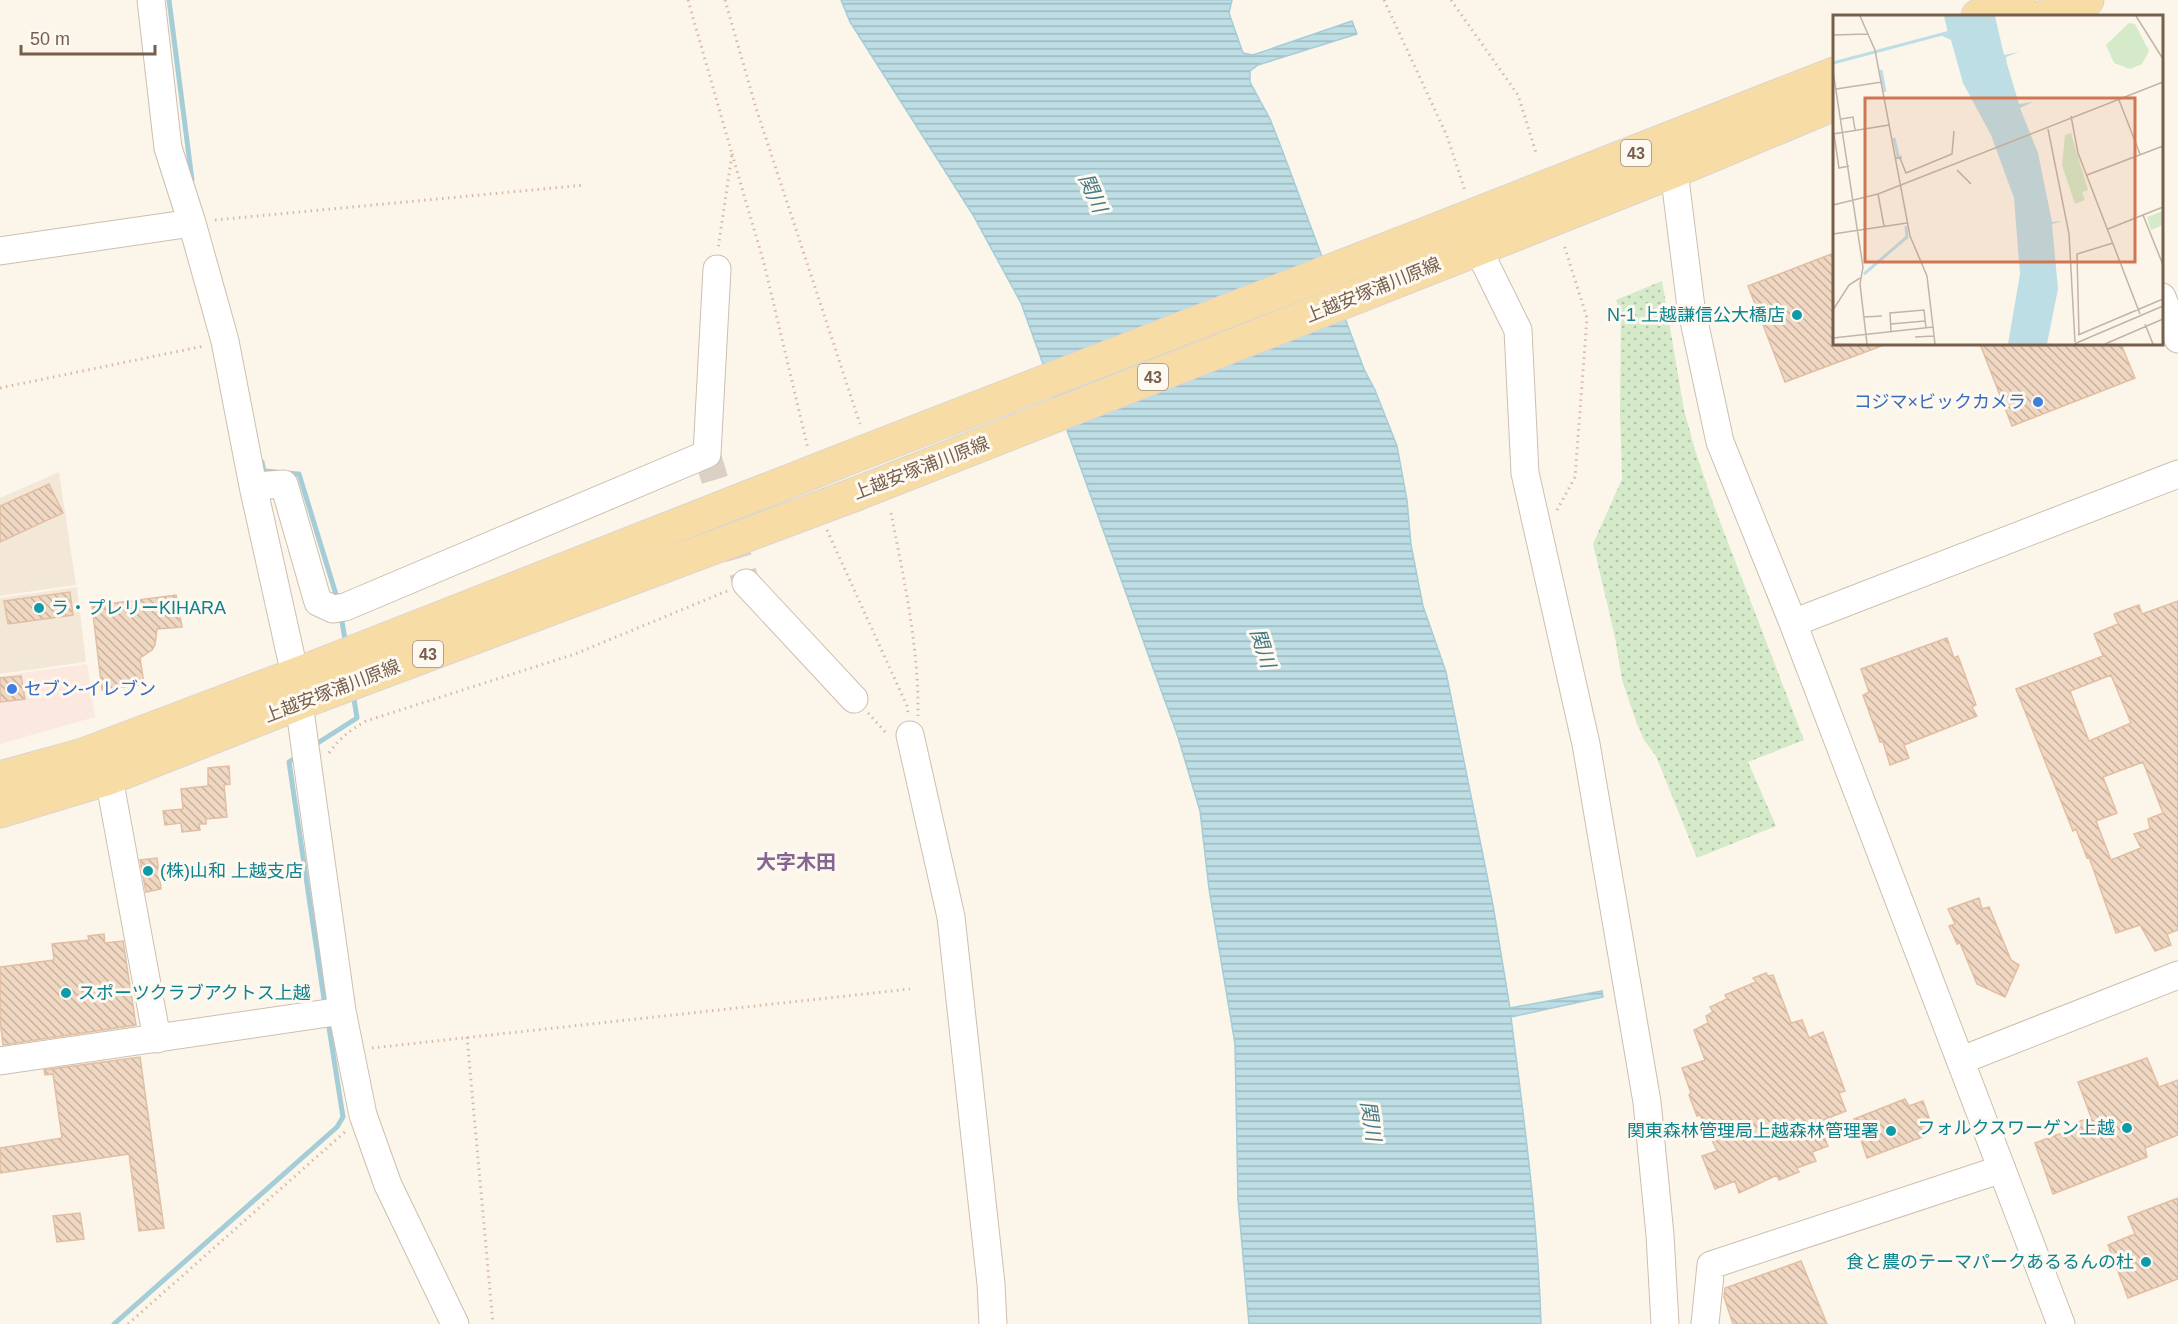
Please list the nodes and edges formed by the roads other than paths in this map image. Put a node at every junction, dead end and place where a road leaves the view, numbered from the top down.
1 (151, 0) edge
2 (2019, 0) edge
3 (2087, 0) edge
4 (1980, 15) edge
5 (2051, 15) edge
6 (1833, 74) edge
7 (1833, 104) edge
8 (1670, 156) junction
9 (192, 223) junction
10 (0, 251) edge
11 (1464, 254) junction
12 (717, 269) road end
13 (2163, 300) edge
14 (2178, 339) edge
15 (2178, 474) edge
16 (253, 486) junction
17 (746, 583) tunnel mouth
18 (1792, 623) junction
19 (297, 689) junction
20 (854, 699) road end
21 (911, 736) road end
22 (0, 778) edge
23 (109, 778) junction
24 (0, 811) edge
25 (2178, 975) edge
26 (342, 1011) junction
27 (157, 1039) junction
28 (1962, 1060) junction
29 (0, 1061) edge
30 (2002, 1169) junction
31 (455, 1324) edge
32 (993, 1324) edge
33 (1665, 1324) edge
34 (1705, 1324) edge
35 (2061, 1324) edge

1 - 9 street
2 - 4 main road
3 - 5 main road
6 - 8 main road, 上越安塚浦川原線 / 43
7 - 8 main road, 上越安塚浦川原線 / 43
8 - 11 main road, 上越安塚浦川原線 / 43
8 - 18 street
8 - 19 main road, 上越安塚浦川原線 / 43, bridge
9 - 10 street
9 - 16 street
11 - 19 main road, 上越安塚浦川原線 / 43, bridge
11 - 33 street
12 - 16 street
13 - 14 street
15 - 18 street
16 - 19 street
17 - 20 street
18 - 28 street
19 - 22 main road, 上越安塚浦川原線 / 43
19 - 23 main road, 上越安塚浦川原線 / 43
19 - 26 street
21 - 32 street
23 - 24 main road, 上越安塚浦川原線 / 43
23 - 27 street
25 - 28 street
26 - 27 street
26 - 31 street
27 - 29 street
28 - 30 street
30 - 34 street
30 - 35 street

